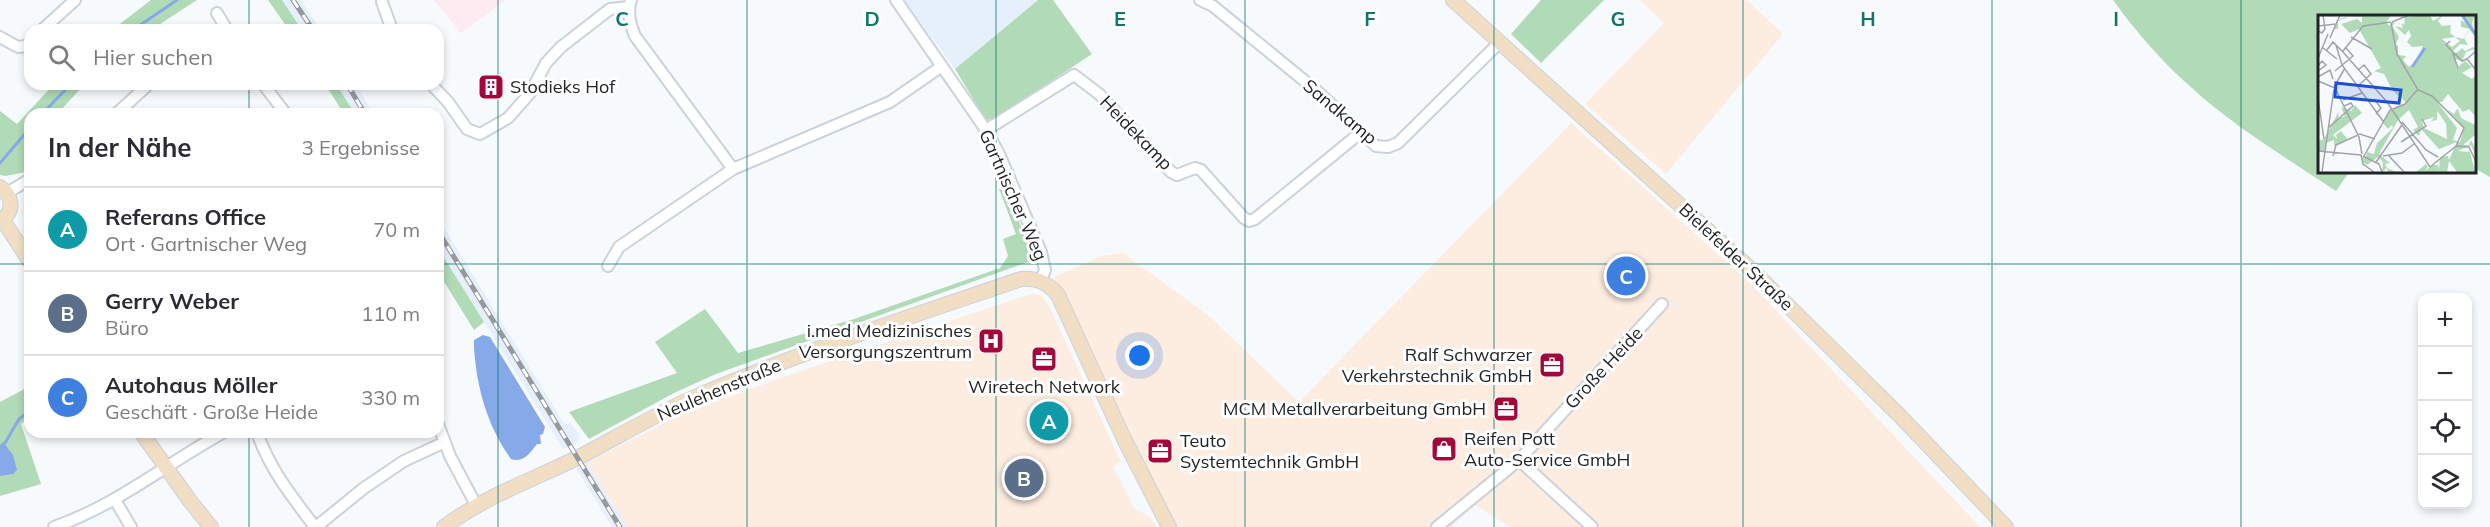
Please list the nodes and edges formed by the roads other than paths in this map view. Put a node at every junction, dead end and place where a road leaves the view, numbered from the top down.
1 (75, 0) edge
2 (896, 0) edge
3 (1200, 0) edge
4 (1453, 0) edge
5 (382, 2) dead end
6 (630, 4) edge
7 (218, 13) dead end
8 (49, 24) edge
9 (224, 24) edge
10 (390, 24) edge
11 (0, 37) edge
12 (1500, 42) junction
13 (24, 46) edge
14 (942, 66) junction
15 (142, 90) edge
16 (268, 90) edge
17 (437, 90) edge
18 (123, 108) edge
19 (281, 108) edge
20 (986, 130) junction
21 (1360, 133) junction
22 (733, 169) junction
23 (24, 182) edge
24 (4, 190) edge
25 (1, 220) edge
26 (24, 253) edge
27 (609, 266) dead end
28 (1041, 280) junction
29 (1662, 304) dead end
30 (145, 438) edge
31 (214, 438) edge
32 (259, 438) edge
33 (443, 438) edge
34 (445, 442) junction
35 (1519, 460) junction
36 (165, 467) junction
37 (115, 500) junction
38 (476, 505) junction
39 (54, 527) edge
40 (131, 527) edge
41 (211, 527) edge
42 (315, 527) edge
43 (444, 527) edge
44 (1169, 527) edge
45 (1437, 527) edge
46 (1592, 527) edge
47 (2006, 527) edge

1 - 8 street
2 - 14 street, Gartnischer Weg
3 - 21 street, Sandkamp
4 - 12 street, Bielefelder Straße
5 - 10 street
6 - 17 street
6 - 22 street
7 - 9 street
11 - 13 street
12 - 21 street, Sandkamp
12 - 47 street, Bielefelder Straße
14 - 20 street, Gartnischer Weg
14 - 22 street
15 - 18 street
16 - 19 street
20 - 21 street, Heidekamp
20 - 28 street, Gartnischer Weg
22 - 27 street
23 - 24 street
24 - 25 street
25 - 26 street
28 - 38 street, Neulehenstraße
28 - 44 street, Gartnischer Weg
29 - 35 street, Große Heide
30 - 36 street
31 - 36 street
32 - 42 street
33 - 34 street
34 - 38 street
34 - 42 street
35 - 45 street, Große Heide
35 - 46 street
36 - 37 street
36 - 41 street
37 - 39 street
37 - 40 street
38 - 43 street, Neulehenstraße

